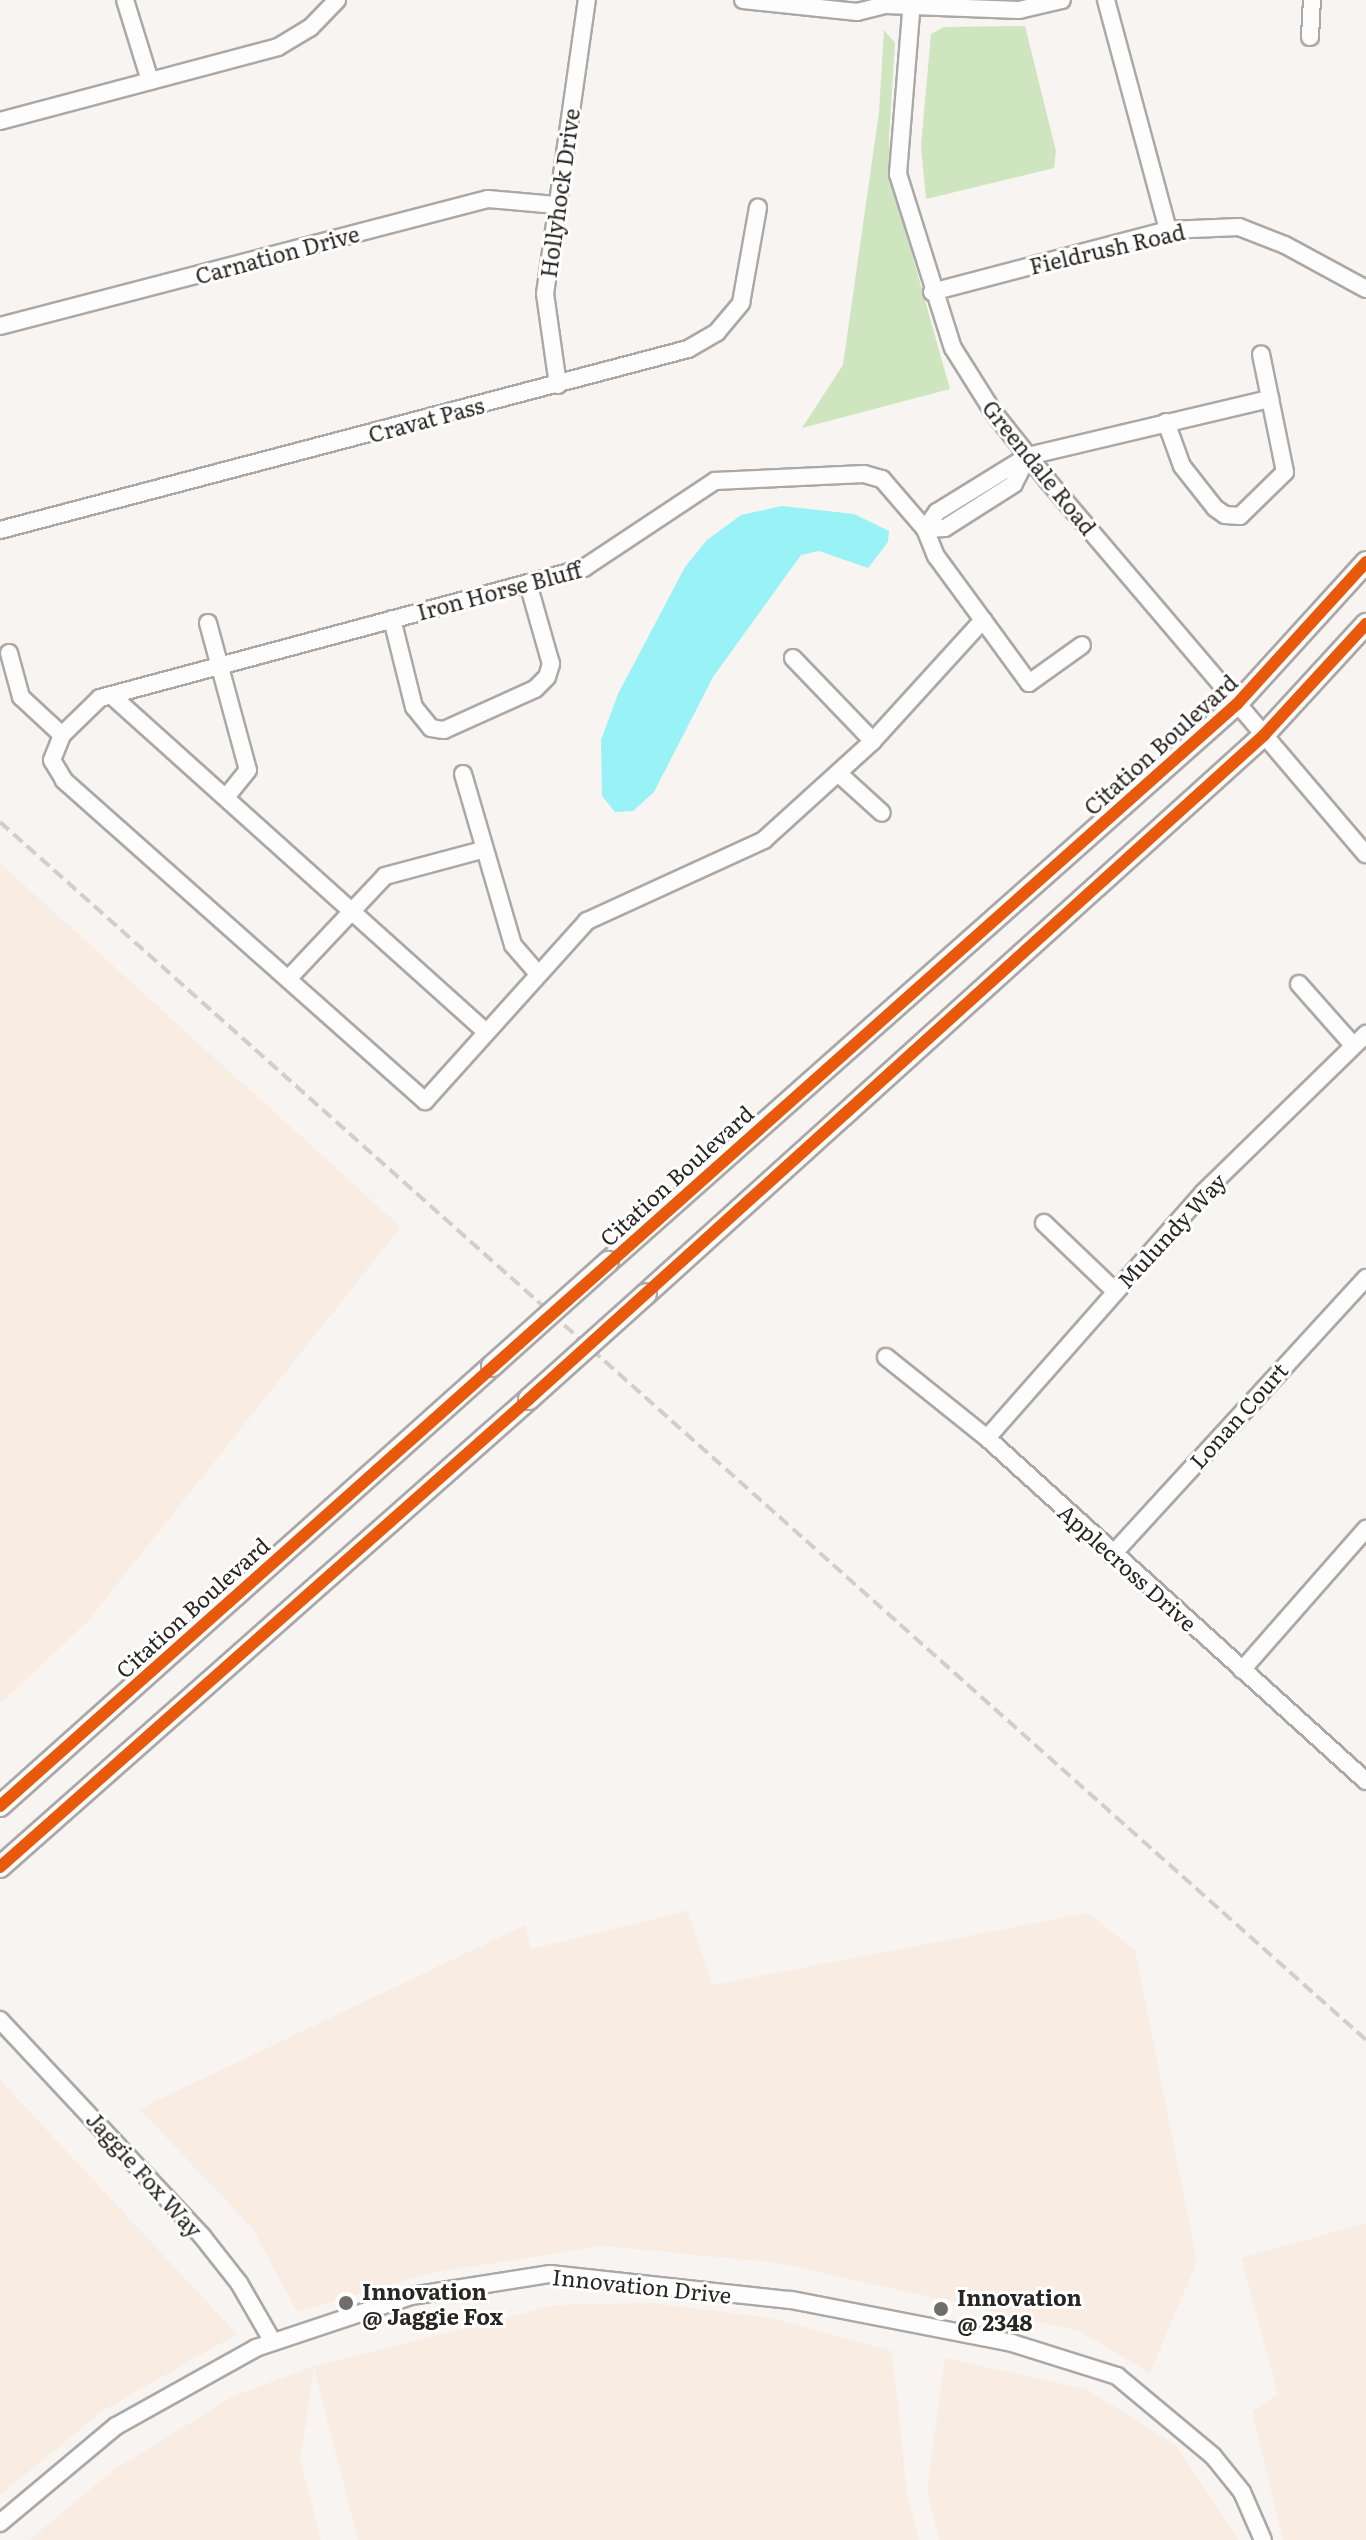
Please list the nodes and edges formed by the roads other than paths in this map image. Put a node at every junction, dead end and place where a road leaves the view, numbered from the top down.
1 (125, 0) edge
2 (337, 0) edge
3 (587, 0) edge
4 (743, 0) edge
5 (1062, 0) edge
6 (1106, 0) edge
7 (1312, 0) edge
8 (880, 2) edge
9 (912, 4) edge
10 (1310, 37) dead end
11 (150, 81) junction
12 (0, 121) edge
13 (556, 205) junction
14 (758, 208) dead end
15 (1168, 230) junction
16 (1366, 289) edge
17 (932, 292) junction
18 (0, 326) edge
19 (1261, 354) dead end
20 (558, 385) junction
21 (1270, 399) junction
22 (1166, 422) junction
23 (1028, 456) junction
24 (925, 529) junction
25 (0, 530) edge
26 (1366, 562) edge
27 (528, 583) junction
28 (392, 619) junction
29 (983, 620) junction
30 (208, 623) dead end
31 (1366, 624) edge
32 (1082, 645) dead end
33 (9, 653) dead end
34 (793, 658) dead end
35 (220, 665) junction
36 (111, 695) junction
37 (1237, 704) junction
38 (62, 735) junction
39 (1264, 735) junction
40 (873, 741) junction
41 (838, 773) junction
42 (463, 774) dead end
43 (226, 797) junction
44 (882, 813) dead end
45 (482, 850) junction
46 (1366, 854) edge
47 (350, 910) junction
48 (538, 974) junction
49 (288, 979) junction
50 (1299, 984) dead end
51 (486, 1032) junction
52 (1360, 1040) edge
53 (1044, 1223) dead end
54 (1366, 1278) edge
55 (1115, 1291) junction
56 (886, 1357) dead end
57 (987, 1438) junction
58 (1362, 1539) edge
59 (1112, 1555) junction
60 (1242, 1670) junction
61 (1366, 1781) edge
62 (0, 1806) edge
63 (0, 1867) edge
64 (0, 2020) edge
65 (273, 2342) junction
66 (0, 2523) edge
67 (1263, 2540) edge

1 - 11 street
2 - 11 street
3 - 13 street, Hollyhock Drive
4 - 8 street
5 - 9 street
6 - 15 street
7 - 10 street
8 - 9 street
9 - 17 street, Greendale Road
11 - 12 street
13 - 18 street, Carnation Drive
13 - 20 street, Hollyhock Drive
14 - 20 street, Cravat Pass
15 - 16 street, Fieldrush Road
15 - 17 street, Fieldrush Road
17 - 23 street, Greendale Road
19 - 21 street
20 - 25 street, Cravat Pass
21 - 22 street
21 - 22 street
22 - 23 street
23 - 24 street
23 - 37 street, Greendale Road
24 - 27 street, Iron Horse Bluff
24 - 29 street, Iron Horse Bluff
26 - 37 main road, Citation Boulevard
27 - 28 street, Iron Horse Bluff
27 - 28 street
28 - 35 street, Iron Horse Bluff
29 - 32 street, Iron Horse Bluff
29 - 40 street
30 - 35 street
31 - 39 main road
33 - 38 street
34 - 40 street
35 - 36 street, Iron Horse Bluff
35 - 43 street
36 - 38 street
36 - 43 street
37 - 39 street, Greendale Road
37 - 62 main road, Citation Boulevard, bridge
38 - 49 street
39 - 46 street, Greendale Road
39 - 63 main road, bridge
40 - 41 street
41 - 44 street
41 - 48 street
42 - 45 street
43 - 47 street
45 - 47 street
45 - 48 street
47 - 49 street
47 - 51 street
48 - 51 street
49 - 51 street
50 - 52 street
52 - 55 street, Mulundy Way
53 - 55 street
54 - 59 street, Lonan Court
55 - 57 street, Mulundy Way
56 - 57 street, Applecross Drive
57 - 59 street, Applecross Drive
58 - 60 street
59 - 60 street, Applecross Drive
60 - 61 street, Applecross Drive
64 - 65 street, Jaggie Fox Way
65 - 66 street, Innovation Drive
65 - 67 street, Innovation Drive

